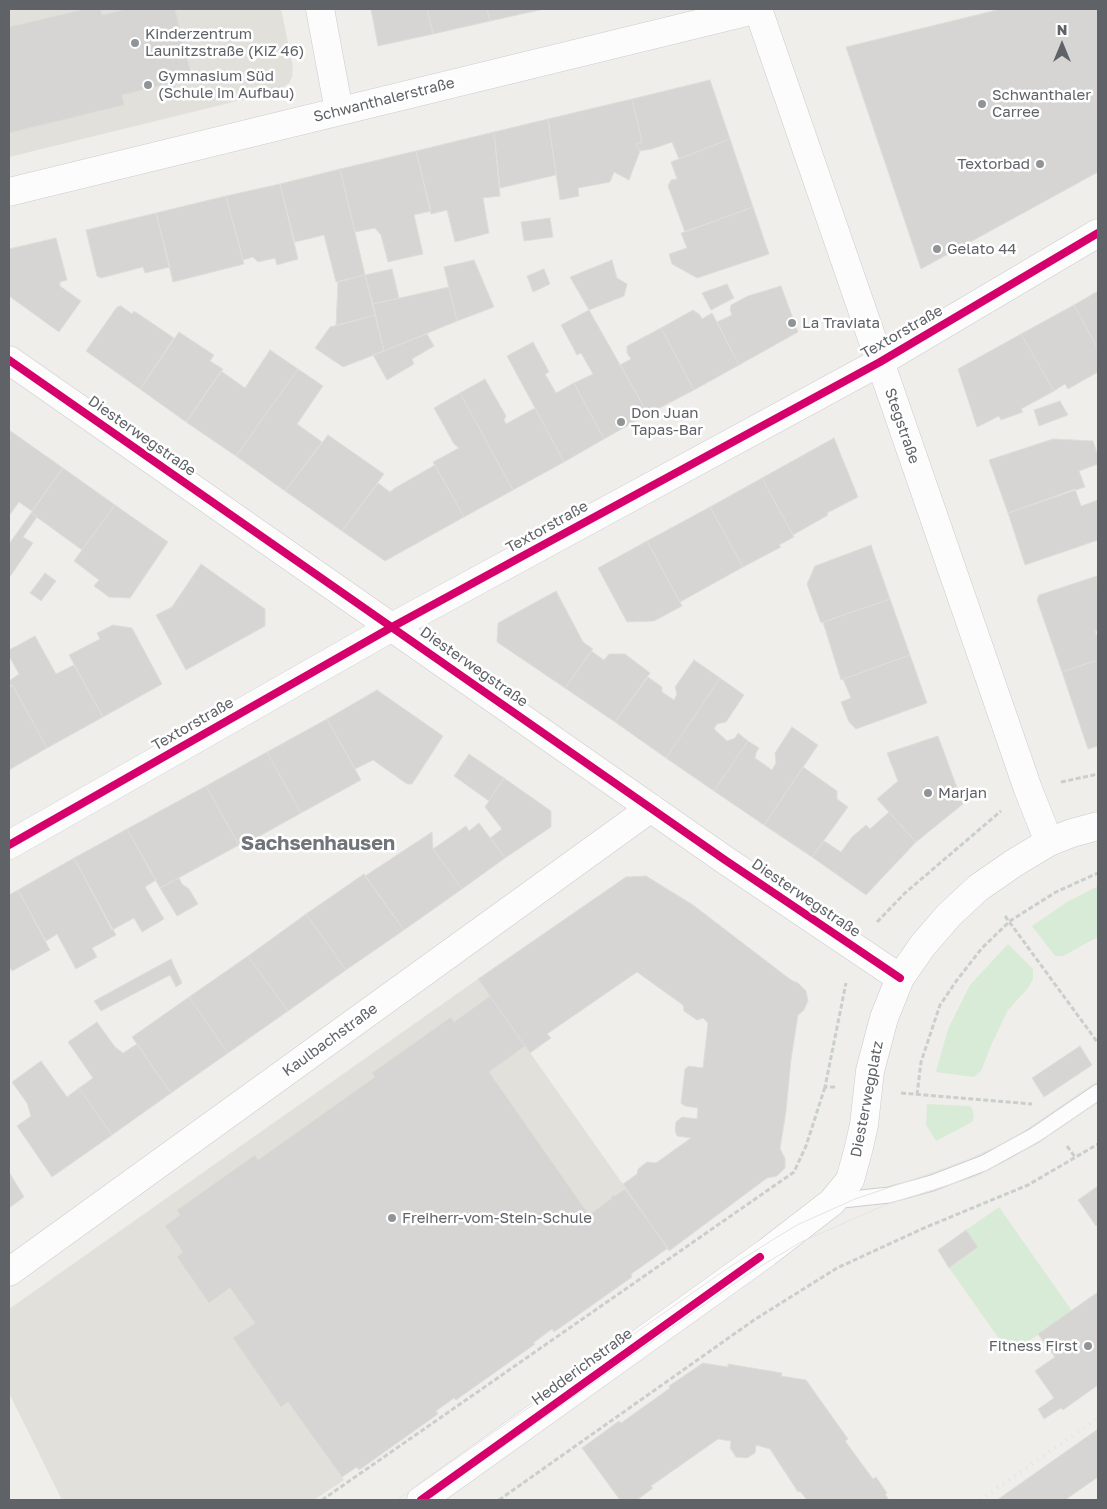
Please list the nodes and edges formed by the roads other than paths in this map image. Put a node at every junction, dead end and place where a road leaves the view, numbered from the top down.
1 (320, 9) edge
2 (758, 9) edge
3 (339, 111) junction
4 (9, 192) edge
5 (1098, 232) edge
6 (9, 360) edge
7 (880, 362) junction
8 (392, 627) junction
9 (651, 808) junction
10 (1098, 826) edge
11 (1049, 842) junction
12 (9, 845) edge
13 (900, 978) junction
14 (1098, 1092) edge
15 (832, 1202) junction
16 (9, 1272) edge
17 (421, 1500) edge

1 - 3 street
2 - 3 street, Schwanthalerstraße
2 - 7 street, Stegstraße
3 - 4 street, Schwanthalerstraße
5 - 7 street, Textorstraße
6 - 8 street, Diesterwegstraße
7 - 8 street, Textorstraße
7 - 11 street, Stegstraße
8 - 9 street, Diesterwegstraße
8 - 12 street, Textorstraße
9 - 13 street, Diesterwegstraße
9 - 16 street, Kaulbachstraße
10 - 11 street, Diesterwegplatz
11 - 13 street, Diesterwegplatz
13 - 15 street, Diesterwegplatz
14 - 15 lane
15 - 17 street, Hedderichstraße

